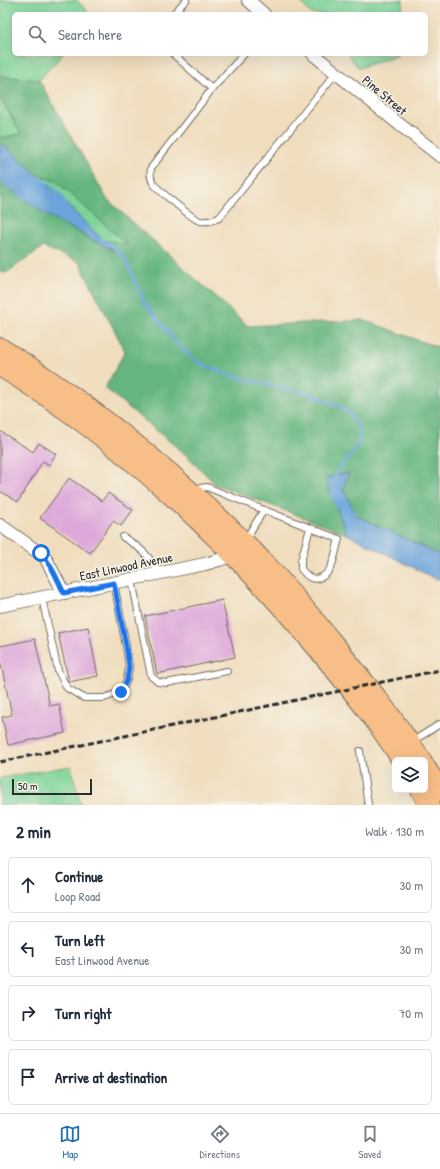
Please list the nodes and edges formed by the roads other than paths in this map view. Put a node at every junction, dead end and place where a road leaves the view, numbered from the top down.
1 (186, 0) edge
2 (248, 0) edge
3 (175, 12) edge
4 (262, 12) edge
5 (175, 56) edge
6 (242, 56) edge
7 (315, 56) edge
8 (336, 73) junction
9 (212, 89) junction
10 (440, 156) edge
11 (0, 348) edge
12 (0, 366) edge
13 (189, 490) junction
14 (264, 510) junction
15 (0, 525) edge
16 (310, 528) junction
17 (122, 536) dead end
18 (240, 550) junction
19 (159, 574) junction
20 (132, 580) junction
21 (114, 583) junction
22 (64, 593) junction
23 (42, 598) junction
24 (0, 606) edge
25 (227, 670) dead end
26 (440, 724) edge
27 (360, 751) dead end
28 (406, 752) edge
29 (415, 757) edge
30 (428, 771) edge
31 (440, 790) edge
32 (423, 793) edge
33 (368, 805) edge
34 (430, 805) edge

1 - 3 lane
2 - 4 street
5 - 9 lane
6 - 9 lane
7 - 8 street, Pine Street
8 - 9 lane
8 - 10 street, Pine Street
11 - 13 highway
12 - 18 highway
13 - 14 lane
13 - 18 highway
14 - 16 lane
14 - 18 lane
15 - 22 street
16 - 16 lane
17 - 19 lane
18 - 19 street, East Linwood Avenue
18 - 28 highway
19 - 20 street, East Linwood Avenue
20 - 21 street, East Linwood Avenue
20 - 25 lane
21 - 22 street, East Linwood Avenue
21 - 23 lane
22 - 23 street, East Linwood Avenue
23 - 24 street, East Linwood Avenue
26 - 28 lane
27 - 33 lane
28 - 29 highway
30 - 31 highway
32 - 34 highway

